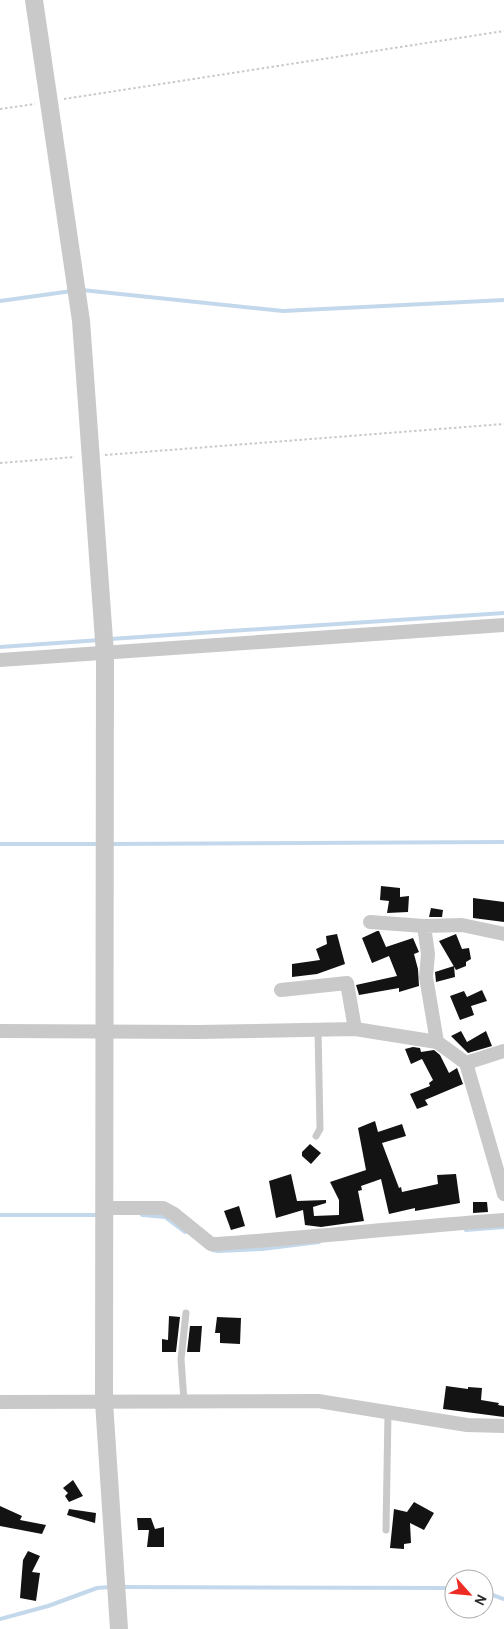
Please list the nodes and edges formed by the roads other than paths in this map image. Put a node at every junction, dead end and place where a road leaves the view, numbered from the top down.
1 (34, 0) edge
2 (504, 625) edge
3 (105, 654) junction
4 (0, 660) edge
5 (370, 922) dead end
6 (424, 926) junction
7 (504, 934) edge
8 (281, 990) dead end
9 (354, 1029) junction
10 (318, 1030) junction
11 (0, 1031) edge
12 (105, 1031) junction
13 (437, 1042) junction
14 (504, 1051) edge
15 (466, 1063) junction
16 (316, 1136) dead end
17 (504, 1194) edge
18 (105, 1208) junction
19 (504, 1220) edge
20 (186, 1313) dead end
21 (184, 1401) junction
22 (0, 1402) edge
23 (104, 1402) junction
24 (388, 1412) junction
25 (504, 1426) edge
26 (386, 1530) dead end
27 (119, 1629) edge

1 - 3 street
2 - 3 street
3 - 4 street
3 - 12 street
5 - 6 street
6 - 7 street
6 - 13 street
8 - 9 street
9 - 10 street
9 - 13 street
10 - 12 street
10 - 16 lane
11 - 12 street
12 - 18 street
13 - 15 street
14 - 15 street
15 - 17 street
18 - 19 street
18 - 23 street
20 - 21 lane
21 - 23 street
21 - 24 street
22 - 23 street
23 - 27 street
24 - 25 street
24 - 26 lane

